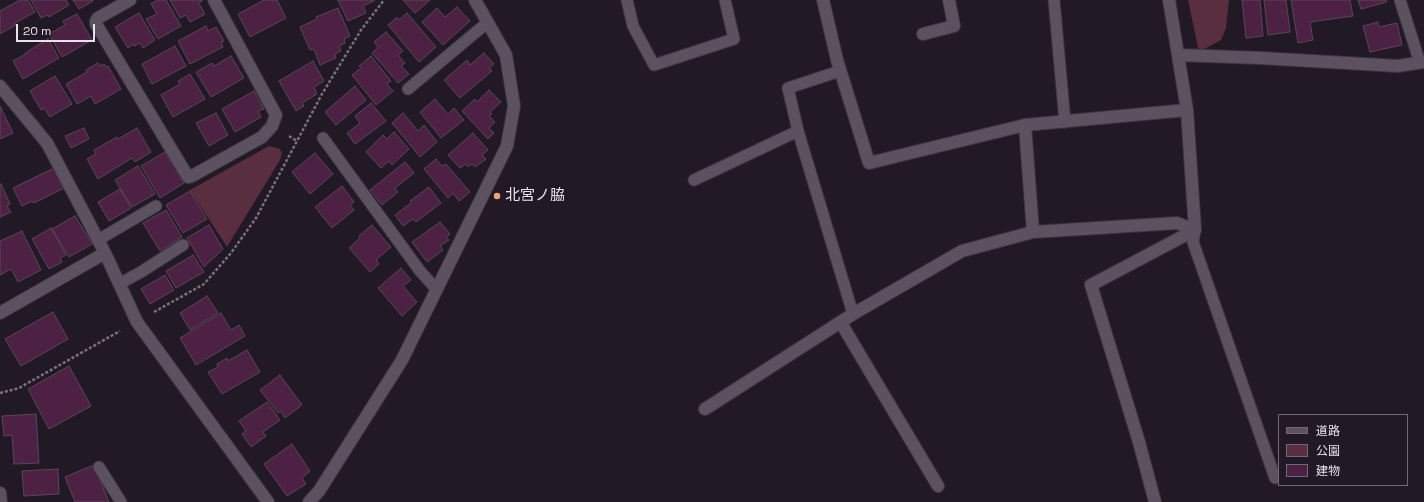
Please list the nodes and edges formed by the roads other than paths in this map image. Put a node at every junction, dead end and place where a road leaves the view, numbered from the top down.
1 (130, 0) edge
2 (214, 0) edge
3 (475, 0) edge
4 (627, 0) edge
5 (725, 0) edge
6 (823, 0) edge
7 (949, 0) edge
8 (1054, 0) edge
9 (1169, 0) edge
10 (1400, 0) edge
11 (488, 22) junction
12 (922, 34) dead end
13 (1178, 55) junction
14 (1422, 63) edge
15 (840, 71) junction
16 (0, 86) edge
17 (408, 89) dead end
18 (1187, 110) junction
19 (1065, 122) junction
20 (1025, 125) junction
21 (798, 130) junction
22 (323, 138) dead end
23 (694, 180) dead end
24 (156, 206) dead end
25 (1194, 230) junction
26 (1033, 232) junction
27 (98, 240) junction
28 (183, 245) dead end
29 (105, 253) junction
30 (119, 284) junction
31 (437, 290) junction
32 (0, 313) edge
33 (854, 314) junction
34 (841, 323) junction
35 (706, 410) dead end
36 (99, 467) dead end
37 (1275, 478) dead end
38 (938, 486) dead end
39 (0, 493) edge
40 (1, 502) edge
41 (121, 502) edge
42 (268, 502) edge
43 (309, 502) edge
44 (1156, 502) edge

1 - 2 street
3 - 11 street
4 - 5 lane
6 - 15 street
7 - 12 street
8 - 19 lane
9 - 13 street
10 - 14 lane
11 - 17 lane
11 - 31 street
13 - 14 street
13 - 18 street
15 - 20 street
15 - 21 lane
16 - 27 street
18 - 19 street
18 - 25 street
19 - 20 street
20 - 26 street
21 - 23 lane
21 - 33 lane
22 - 31 lane
24 - 27 lane
25 - 26 street
25 - 37 lane
25 - 44 street
26 - 33 street
27 - 29 street
28 - 30 lane
29 - 30 street
29 - 32 street
30 - 42 street
31 - 43 street
33 - 34 street
34 - 35 street
34 - 38 street
36 - 41 lane
39 - 40 street

